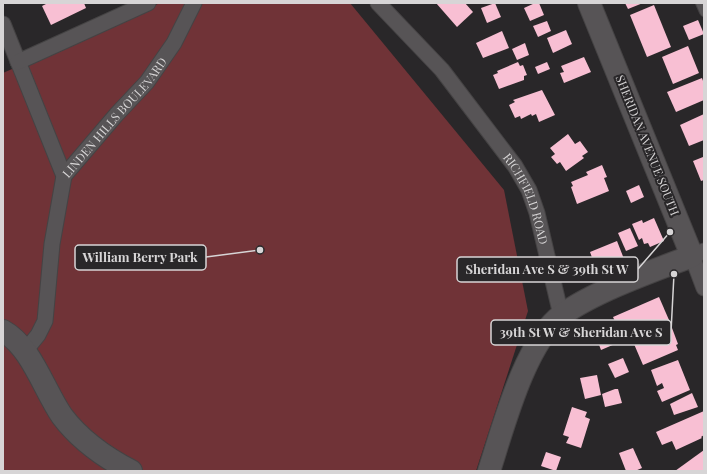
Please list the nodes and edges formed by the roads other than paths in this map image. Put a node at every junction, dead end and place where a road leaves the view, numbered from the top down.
1 (148, 3) edge
2 (194, 3) edge
3 (378, 3) edge
4 (589, 3) edge
5 (700, 3) edge
6 (704, 12) edge
7 (3, 24) edge
8 (18, 62) junction
9 (64, 176) junction
10 (698, 253) edge
11 (704, 288) edge
12 (561, 315) junction
13 (3, 331) edge
14 (25, 351) junction
15 (131, 471) edge
16 (489, 471) edge

1 - 8 street
2 - 9 street, LINDEN HILLS BOULEVARD
3 - 12 street, RICHFIELD ROAD
4 - 10 street, SHERIDAN AVENUE SOUTH
5 - 6 lane
7 - 8 street
8 - 9 street
9 - 14 street, LINDEN HILLS BOULEVARD
10 - 11 street, SHERIDAN AVENUE SOUTH
10 - 12 street
12 - 16 street
13 - 14 street
14 - 15 street

